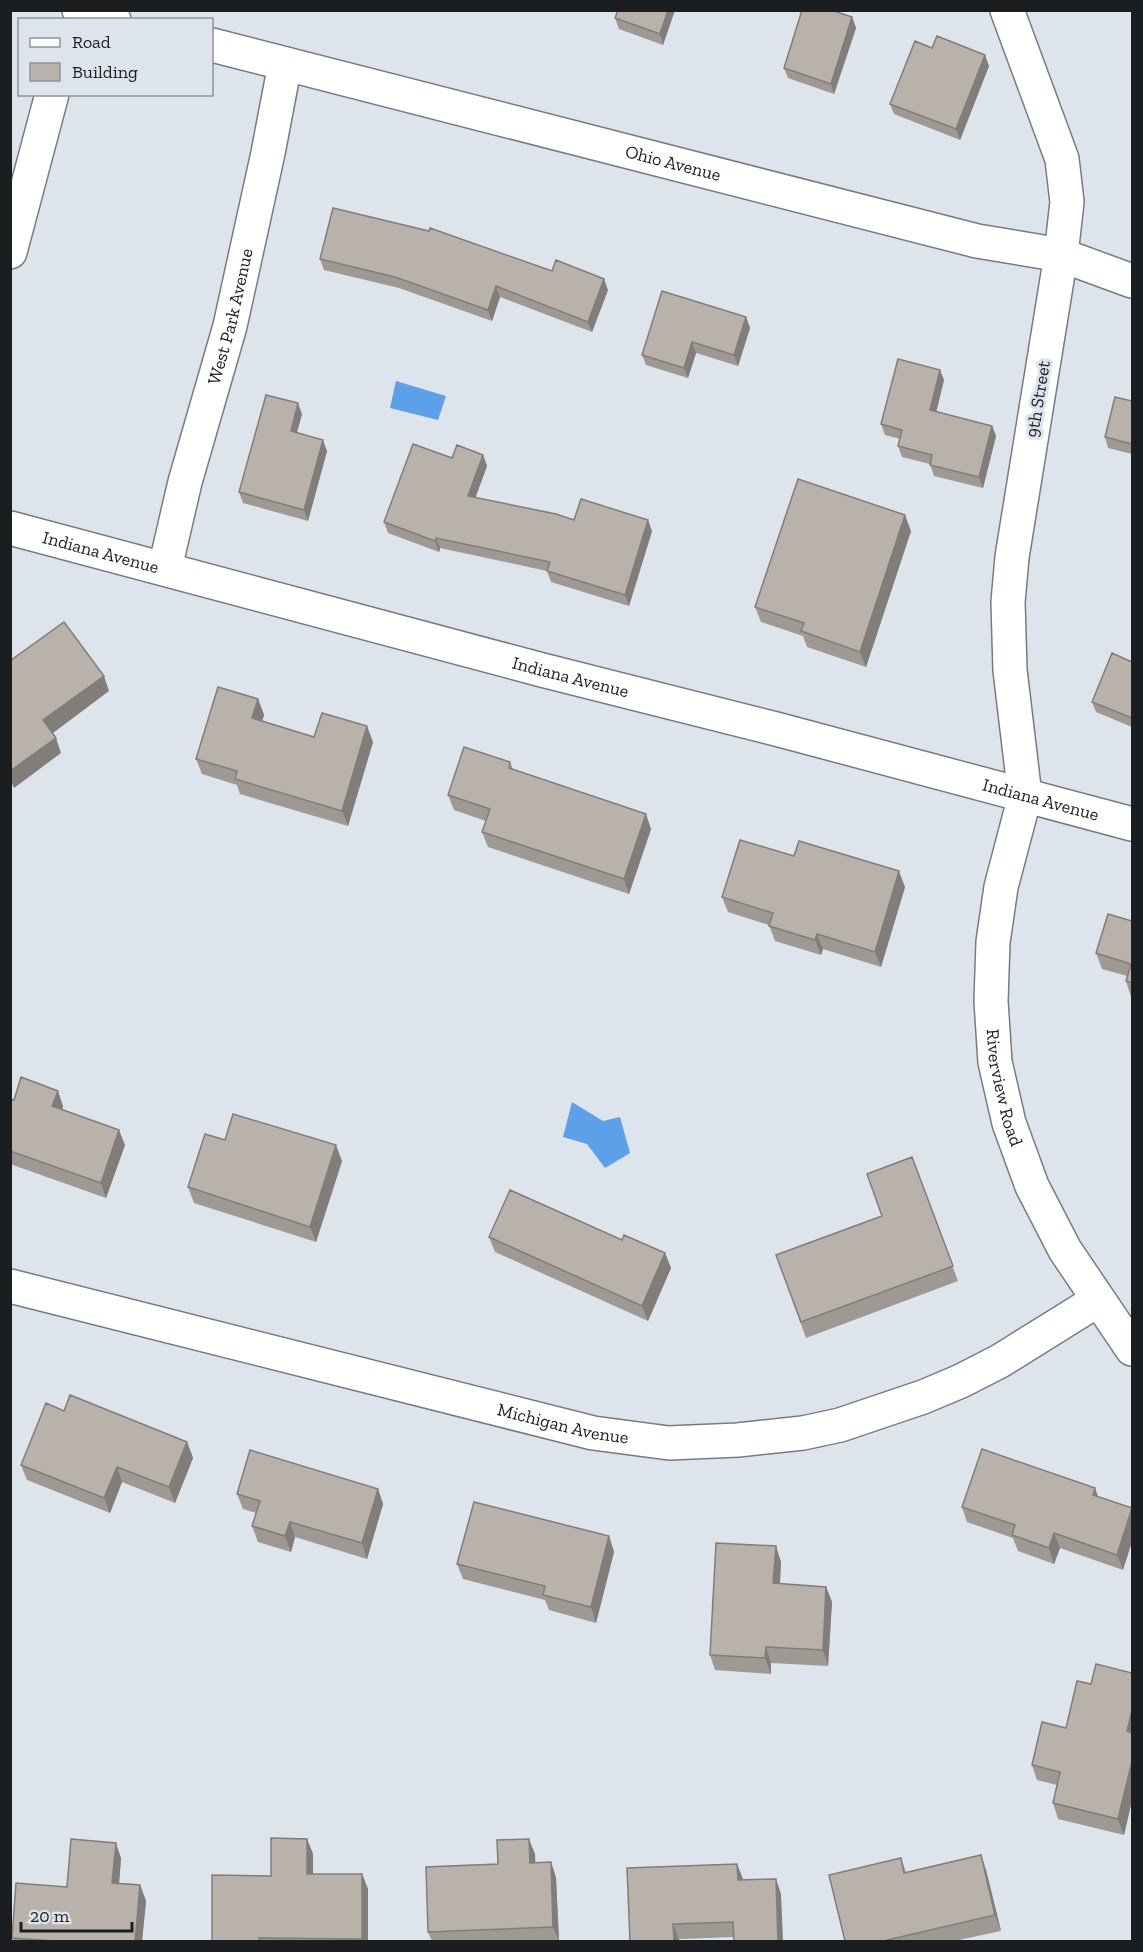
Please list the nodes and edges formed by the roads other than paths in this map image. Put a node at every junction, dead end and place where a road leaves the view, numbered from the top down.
1 (77, 10) edge
2 (1007, 10) edge
3 (107, 18) edge
4 (213, 45) edge
5 (285, 64) junction
6 (51, 96) edge
7 (10, 252) edge
8 (1061, 255) junction
9 (1132, 281) edge
10 (10, 528) edge
11 (165, 568) junction
12 (1024, 796) junction
13 (1132, 824) edge
14 (10, 1286) edge
15 (1098, 1300) junction
16 (1132, 1349) edge

1 - 3 street
2 - 8 street, 9th Street
4 - 5 street, Ohio Avenue
5 - 8 street, Ohio Avenue
5 - 11 street, West Park Avenue
6 - 7 street
8 - 9 street, Ohio Avenue
8 - 12 street, 9th Street
10 - 11 street, Indiana Avenue
11 - 12 street, Indiana Avenue
12 - 13 street, Indiana Avenue
12 - 15 street, Riverview Road
14 - 15 street, Michigan Avenue
15 - 16 street, Riverview Road

